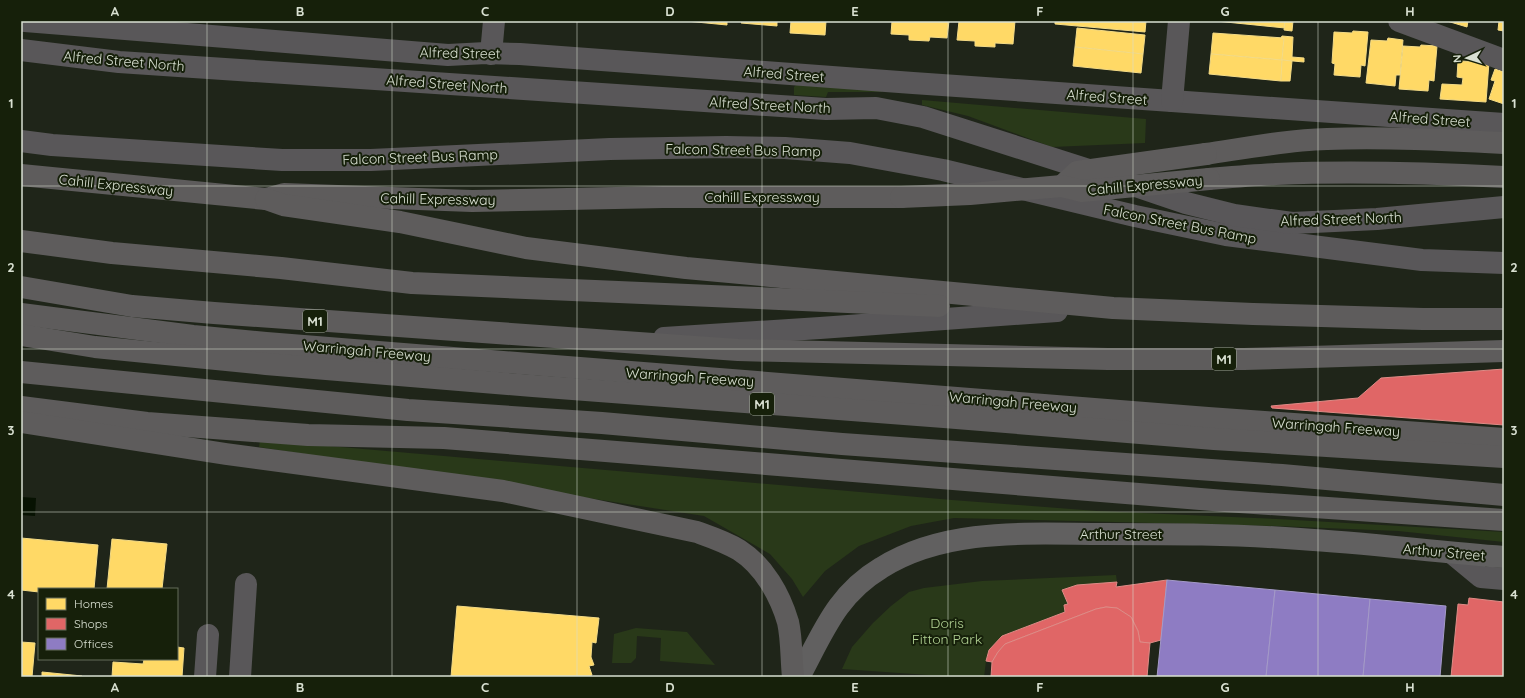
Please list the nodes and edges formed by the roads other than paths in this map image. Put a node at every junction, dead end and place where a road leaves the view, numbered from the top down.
1 (25, 21) edge
2 (494, 21) edge
3 (1179, 21) edge
4 (1399, 21) edge
5 (129, 25) edge
6 (21, 50) edge
7 (491, 54) junction
8 (1504, 60) edge
9 (1172, 101) junction
10 (1504, 124) edge
11 (21, 141) edge
12 (1504, 143) edge
13 (21, 175) edge
14 (1504, 177) edge
15 (1062, 186) junction
16 (266, 200) junction
17 (1504, 207) edge
18 (21, 242) edge
19 (1504, 263) edge
20 (21, 287) edge
21 (1114, 308) junction
22 (1058, 311) junction
23 (21, 314) edge
24 (1504, 319) edge
25 (21, 335) edge
26 (611, 341) junction
27 (1504, 351) edge
28 (21, 372) edge
29 (21, 407) edge
30 (21, 422) edge
31 (1504, 439) edge
32 (1504, 457) edge
33 (1504, 495) edge
34 (1504, 520) edge
35 (1452, 553) junction
36 (1504, 557) edge
37 (1504, 579) edge
38 (246, 584) dead end
39 (208, 635) dead end
40 (205, 677) edge
41 (240, 677) edge
42 (793, 677) edge
43 (799, 677) edge

1 - 5 street, Alfred Street
2 - 7 street
3 - 9 street
4 - 8 street
5 - 7 street, Alfred Street
6 - 17 street, Alfred Street North
7 - 9 street, Alfred Street
9 - 10 street, Alfred Street
11 - 19 street, Falcon Street Bus Ramp
12 - 15 highway, bridge
13 - 16 highway, Cahill Expressway
14 - 15 highway, Cahill Expressway, bridge
15 - 16 highway, Cahill Expressway, bridge
16 - 21 highway
18 - 22 highway
20 - 26 highway, Warringah Freeway / M1
21 - 22 highway
21 - 24 highway
22 - 26 street, Warringah Freeway
23 - 31 highway, Warringah Freeway
25 - 32 highway, Warringah Freeway / M1
26 - 27 highway, Warringah Freeway / M1
28 - 33 highway, M1
29 - 34 highway
30 - 42 highway
35 - 36 main road, Arthur Street
35 - 37 street
35 - 43 main road, Arthur Street
38 - 41 street
39 - 40 street

